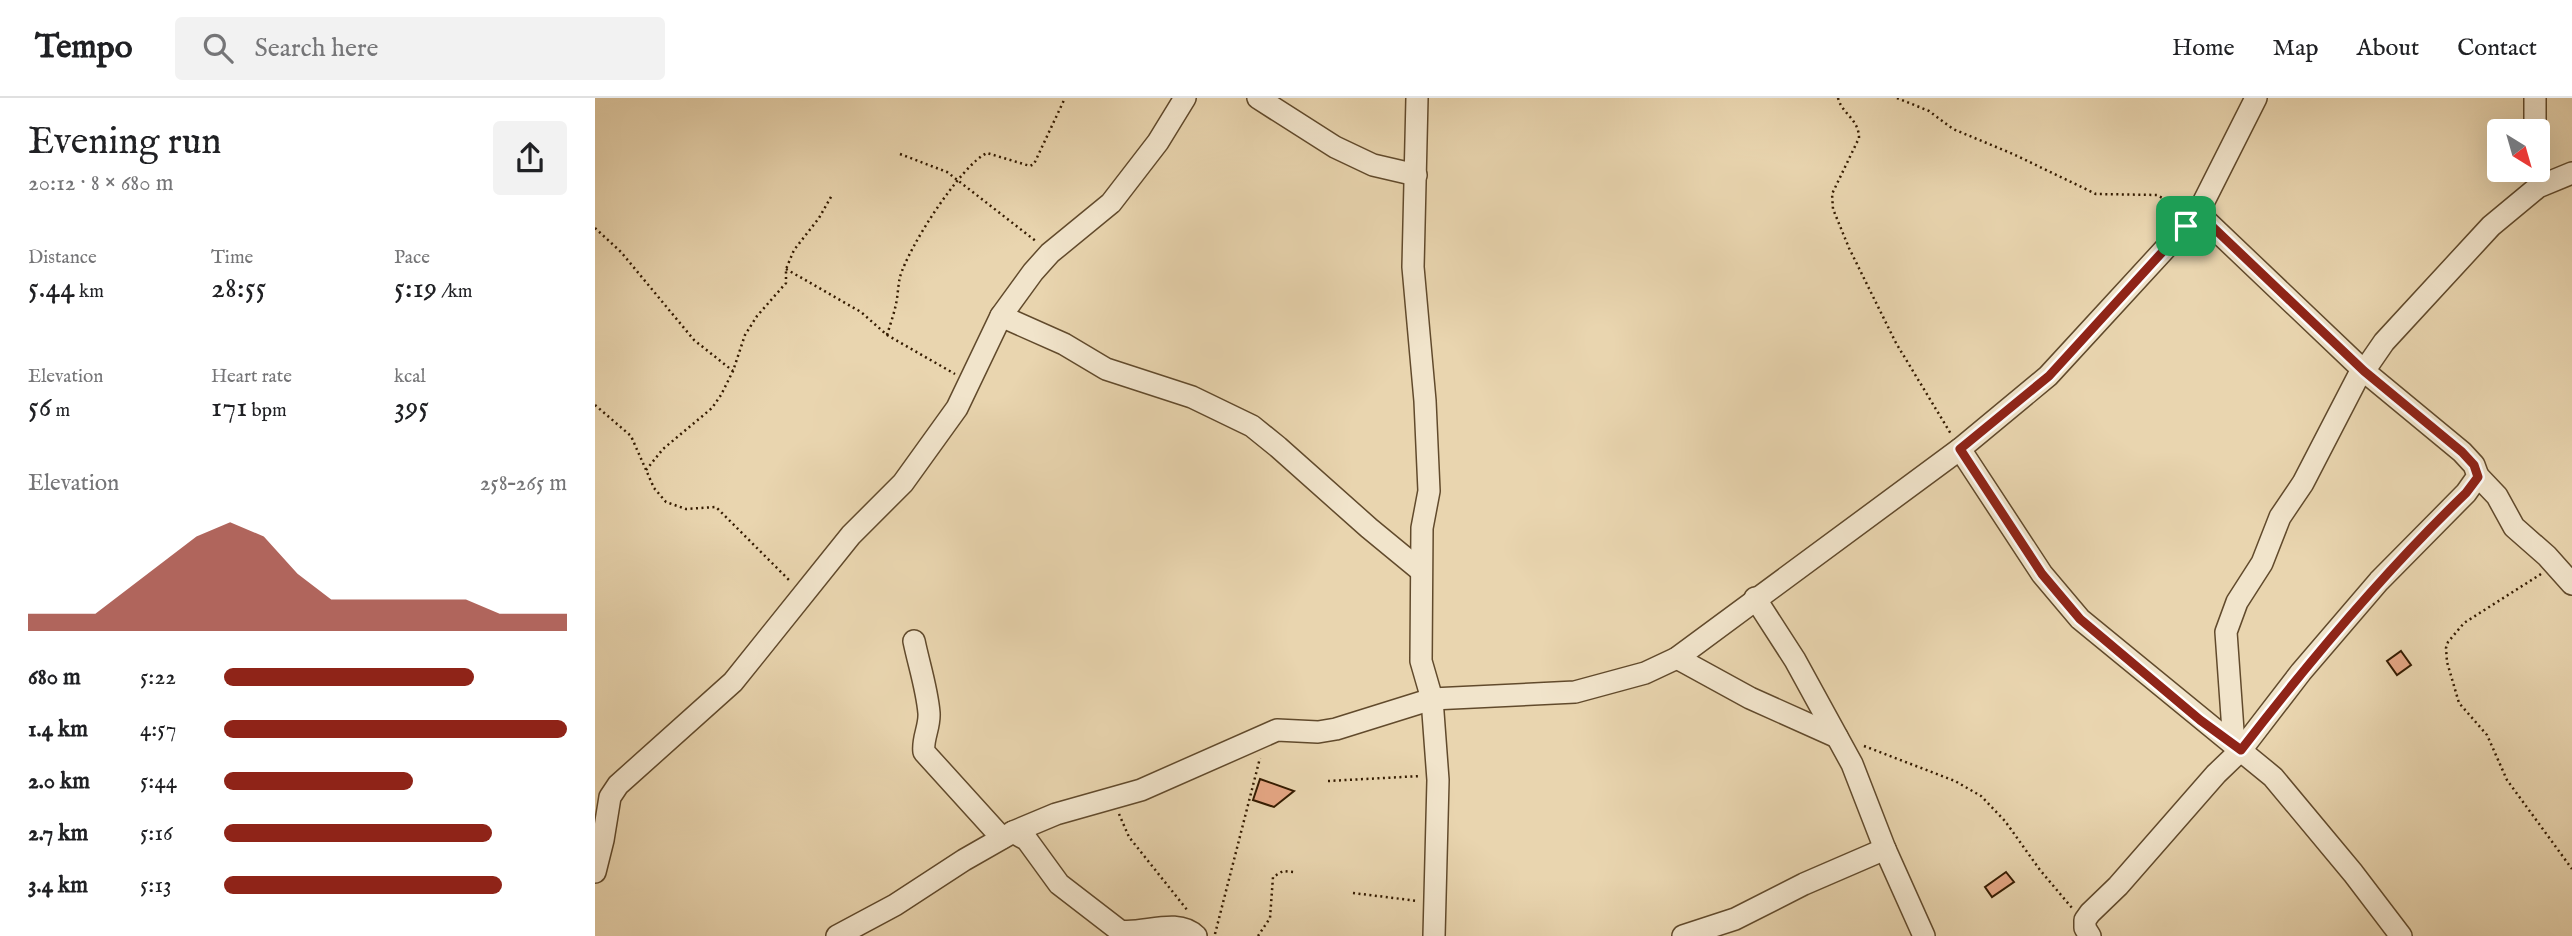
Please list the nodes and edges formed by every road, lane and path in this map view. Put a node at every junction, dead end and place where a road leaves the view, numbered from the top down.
1 (1065, 98) edge
2 (1185, 98) edge
3 (1258, 98) edge
4 (1417, 98) edge
5 (1838, 98) edge
6 (1897, 98) edge
7 (2256, 98) edge
8 (2535, 98) edge
9 (2535, 119) edge
10 (900, 154) dead end
11 (2572, 173) edge
12 (1416, 175) junction
13 (2550, 176) edge
14 (958, 180) junction
15 (2533, 182) edge
16 (832, 195) dead end
17 (2192, 219) junction
18 (595, 228) edge
19 (1050, 253) junction
20 (786, 269) junction
21 (1001, 316) junction
22 (887, 335) junction
23 (2363, 370) junction
24 (733, 371) junction
25 (971, 380) junction
26 (595, 405) edge
27 (1960, 449) junction
28 (646, 470) junction
29 (2478, 477) junction
30 (2556, 566) junction
31 (1420, 570) junction
32 (2572, 584) edge
33 (802, 593) junction
34 (1755, 598) junction
35 (914, 641) dead end
36 (1677, 657) junction
37 (1432, 699) junction
38 (1266, 734) junction
39 (1837, 737) junction
40 (2237, 748) junction
41 (1438, 776) junction
42 (1328, 781) dead end
43 (1110, 801) junction
44 (1007, 835) junction
45 (1885, 849) junction
46 (2572, 869) edge
47 (595, 872) edge
48 (1294, 872) dead end
49 (1353, 892) dead end
50 (1435, 904) junction
51 (1739, 928) edge
52 (2087, 928) edge
53 (1201, 935) edge
54 (837, 936) edge
55 (1258, 936) edge
56 (1434, 936) edge
57 (1683, 936) edge
58 (1924, 936) edge
59 (2401, 936) edge

1 - 14 path
2 - 19 street
3 - 12 street
4 - 12 street
5 - 27 path
6 - 17 path
7 - 17 street
8 - 9 street
10 - 14 path
11 - 13 street
12 - 31 street
14 - 19 path
14 - 22 path
15 - 23 street
16 - 20 path
17 - 23 street
17 - 27 street
18 - 24 path
19 - 21 street
20 - 22 path
20 - 24 path
21 - 25 street
21 - 31 street
22 - 25 path
23 - 29 street
23 - 40 street
24 - 28 path
25 - 33 street
26 - 28 path
27 - 34 street
27 - 40 street
28 - 33 path
29 - 30 street
29 - 40 street
30 - 32 street
30 - 46 path
31 - 37 street
33 - 47 street
34 - 36 street
34 - 39 street
35 - 44 street
36 - 37 street
36 - 39 street
37 - 38 street
37 - 41 street
38 - 43 street
38 - 53 path
39 - 45 street
39 - 52 path
40 - 52 street
40 - 59 street
41 - 42 path
41 - 50 street
43 - 44 street
43 - 53 path
44 - 53 street
44 - 54 street
45 - 51 street
45 - 58 street
48 - 55 path
49 - 50 path
50 - 56 street
51 - 57 street

